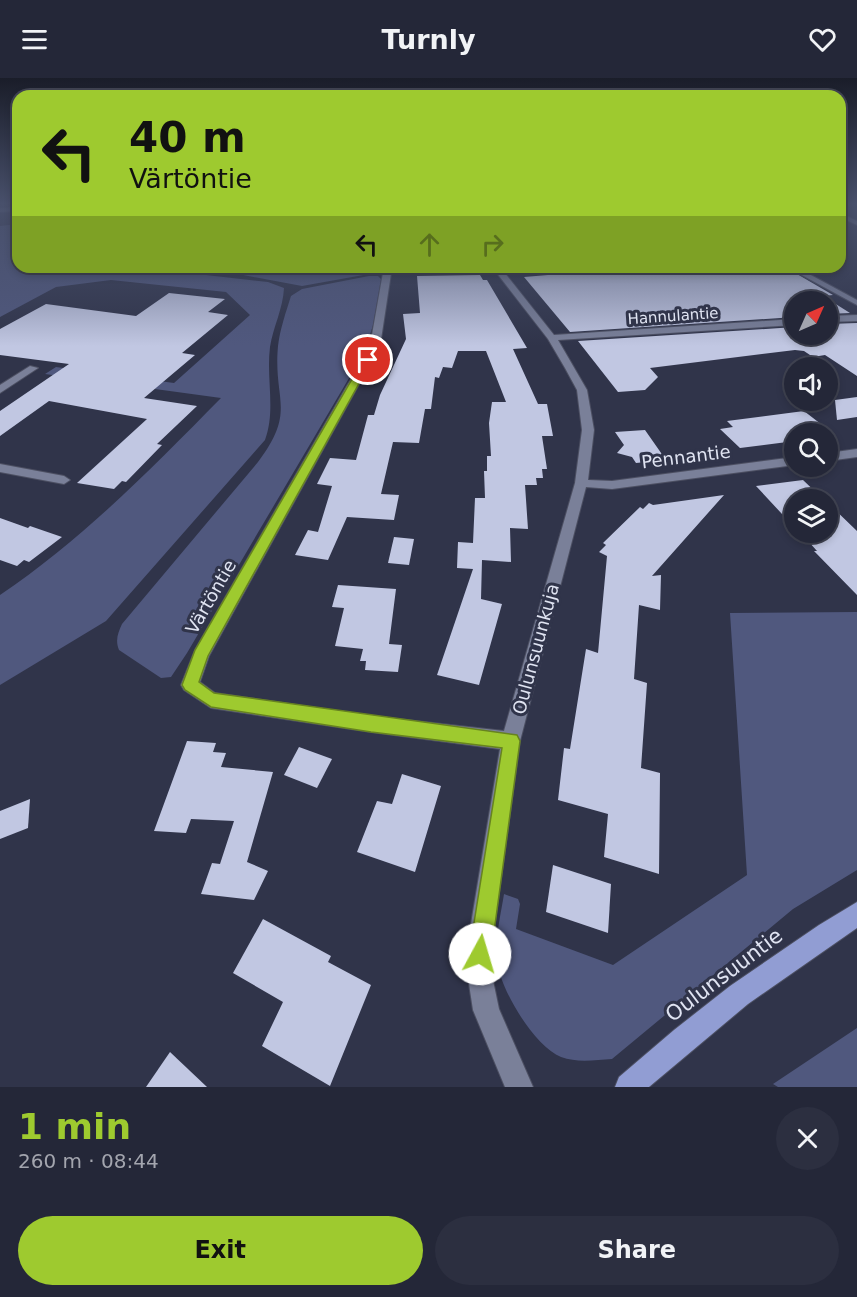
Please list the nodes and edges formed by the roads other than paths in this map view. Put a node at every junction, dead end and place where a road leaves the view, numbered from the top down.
1 (387, 273) edge
2 (503, 273) edge
3 (802, 273) edge
4 (857, 303) edge
5 (857, 318) edge
6 (838, 319) edge
7 (784, 323) edge
8 (552, 338) junction
9 (33, 368) dead end
10 (3, 386) edge
11 (857, 453) edge
12 (838, 456) edge
13 (784, 462) edge
14 (0, 468) edge
15 (64, 480) dead end
16 (581, 483) junction
17 (511, 741) junction
18 (857, 914) edge
19 (519, 1087) edge
20 (629, 1087) edge

1 - 17 street, Värtöntie
2 - 8 street, Oulunsuunkuja
3 - 4 street
5 - 6 street
7 - 8 street, Hannulantie
8 - 16 street, Oulunsuunkuja
9 - 10 street
11 - 12 street
13 - 16 street, Pennantie
14 - 15 street
16 - 17 street, Oulunsuunkuja
17 - 19 street, Oulunsuunkuja
18 - 20 main road, Oulunsuuntie

